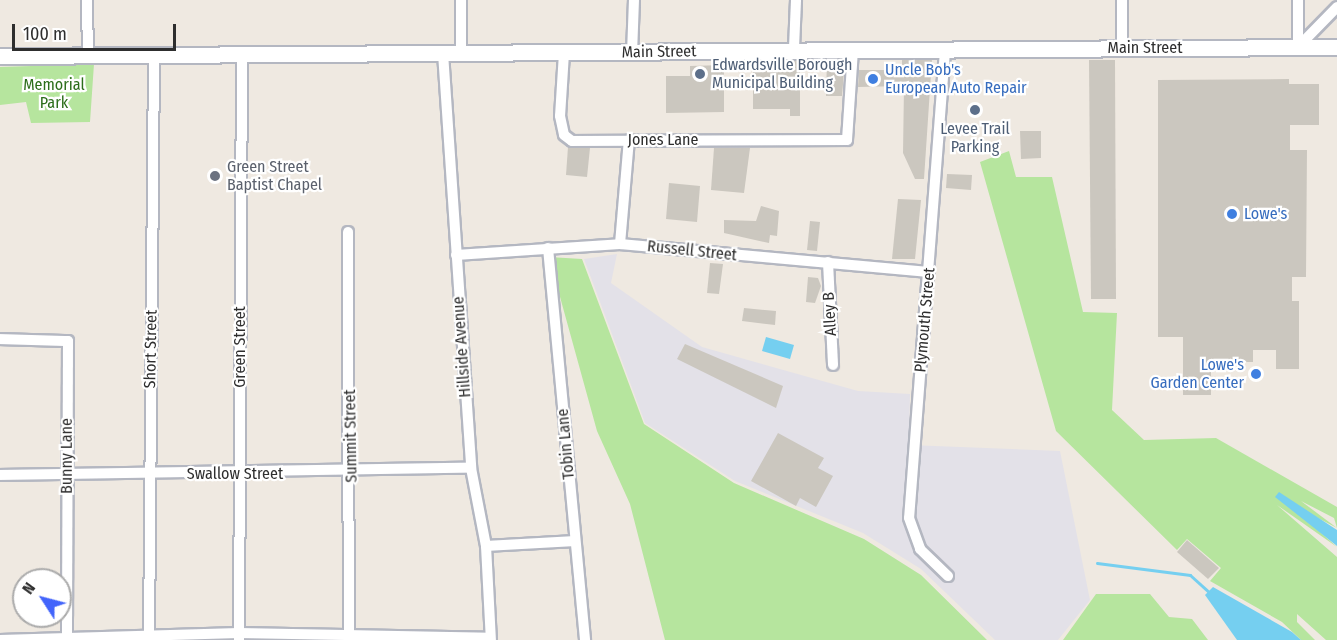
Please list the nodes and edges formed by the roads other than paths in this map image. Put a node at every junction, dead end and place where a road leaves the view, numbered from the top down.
1 (87, 0) edge
2 (461, 0) edge
3 (634, 0) edge
4 (796, 0) edge
5 (1122, 0) edge
6 (1298, 0) edge
7 (1337, 7) edge
8 (1298, 47) junction
9 (1337, 47) edge
10 (794, 48) junction
11 (1122, 48) junction
12 (853, 50) junction
13 (945, 51) junction
14 (461, 52) junction
15 (564, 52) junction
16 (443, 53) junction
17 (242, 54) junction
18 (632, 54) junction
19 (0, 56) edge
20 (88, 57) junction
21 (154, 57) junction
22 (629, 140) junction
23 (348, 232) dead end
24 (620, 244) junction
25 (548, 248) junction
26 (456, 255) junction
27 (828, 262) junction
28 (929, 272) junction
29 (0, 339) edge
30 (833, 365) dead end
31 (471, 468) junction
32 (352, 473) junction
33 (67, 474) junction
34 (240, 474) junction
35 (0, 475) edge
36 (150, 475) junction
37 (575, 541) junction
38 (486, 546) junction
39 (948, 576) dead end
40 (239, 637) edge
41 (67, 638) junction
42 (349, 638) edge
43 (149, 639) edge
44 (490, 639) edge
45 (0, 640) edge
46 (585, 640) edge

1 - 20 street
2 - 14 street
3 - 18 street
4 - 10 street
5 - 11 street
6 - 8 street
7 - 8 street
8 - 9 street, Main Street
8 - 11 street, Main Street
10 - 12 street, Main Street
10 - 18 street, Main Street
11 - 13 street, Main Street
12 - 13 street, Main Street
12 - 22 street, Jones Lane
13 - 28 street, Plymouth Street
14 - 15 street, Main Street
14 - 16 street, Main Street
15 - 18 street, Main Street
15 - 22 street, Jones Lane
16 - 17 street, Main Street
16 - 26 street, Hillside Avenue
17 - 21 street, Main Street
17 - 34 street, Green Street
19 - 20 street, Main Street
20 - 21 street, Main Street
21 - 36 street, Short Street
22 - 24 street
23 - 32 street, Summit Street
24 - 25 street, Russell Street
24 - 27 street, Russell Street
25 - 26 street, Russell Street
25 - 37 street, Tobin Lane
26 - 31 street, Hillside Avenue
27 - 28 street, Russell Street
27 - 30 street, Alley B
28 - 39 street, Plymouth Street
29 - 33 street, Bunny Lane
31 - 32 street, Swallow Street
31 - 38 street, Hillside Avenue
32 - 34 street, Swallow Street
32 - 42 street, Summit Street
33 - 35 street, Swallow Street
33 - 36 street, Swallow Street
33 - 41 street, Bunny Lane
34 - 36 street, Swallow Street
34 - 40 street, Green Street
36 - 43 street, Short Street
37 - 38 street
37 - 46 street, Tobin Lane
38 - 44 street, Hillside Avenue
40 - 42 street
40 - 43 street
41 - 43 street
41 - 45 street
42 - 44 street

